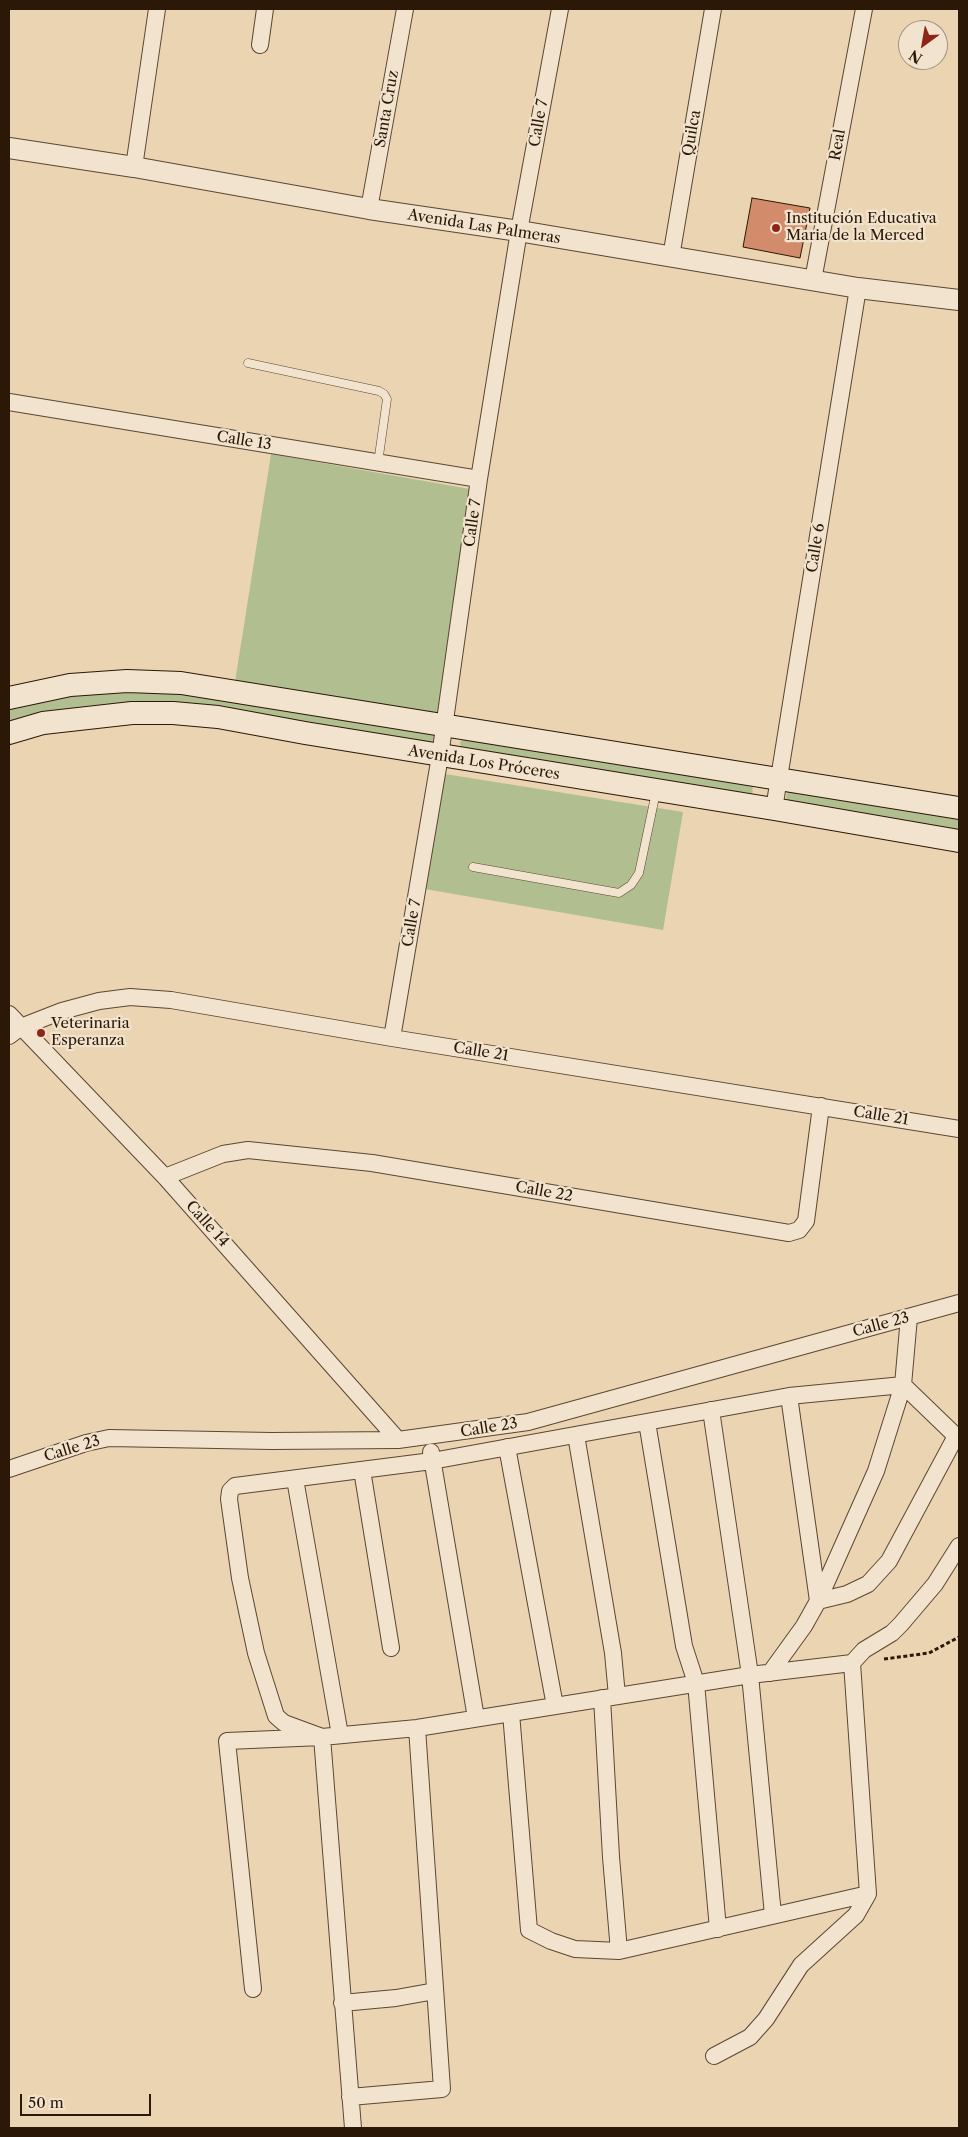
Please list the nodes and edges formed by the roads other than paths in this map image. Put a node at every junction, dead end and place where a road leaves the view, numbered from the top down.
1 (157, 9) edge
2 (265, 9) edge
3 (405, 9) edge
4 (560, 9) edge
5 (713, 9) edge
6 (864, 9) edge
7 (260, 46) dead end
8 (9, 148) edge
9 (134, 167) junction
10 (369, 209) junction
11 (519, 231) junction
12 (671, 257) junction
13 (813, 280) junction
14 (858, 288) junction
15 (959, 300) edge
16 (248, 363) dead end
17 (9, 402) edge
18 (378, 463) junction
19 (479, 479) junction
20 (9, 698) edge
21 (445, 726) junction
22 (9, 733) edge
23 (440, 756) junction
24 (778, 779) junction
25 (656, 790) junction
26 (959, 808) edge
27 (774, 809) junction
28 (959, 842) edge
29 (474, 867) dead end
30 (9, 1014) edge
31 (15, 1032) edge
32 (392, 1038) junction
33 (821, 1106) junction
34 (959, 1129) edge
35 (165, 1177) junction
36 (959, 1303) edge
37 (909, 1317) junction
38 (903, 1384) junction
39 (789, 1396) junction
40 (711, 1410) junction
41 (647, 1422) junction
42 (576, 1435) junction
43 (428, 1437) junction
44 (957, 1438) edge
45 (398, 1440) junction
46 (507, 1447) junction
47 (432, 1461) junction
48 (9, 1469) edge
49 (362, 1470) junction
50 (295, 1479) junction
51 (959, 1546) edge
52 (818, 1600) junction
53 (391, 1648) dead end
54 (852, 1662) junction
55 (770, 1673) junction
56 (750, 1675) junction
57 (696, 1683) junction
58 (609, 1697) junction
59 (555, 1706) junction
60 (511, 1713) junction
61 (476, 1718) junction
62 (417, 1728) junction
63 (340, 1736) junction
64 (322, 1737) junction
65 (868, 1894) junction
66 (773, 1915) junction
67 (718, 1929) junction
68 (619, 1951) junction
69 (253, 1988) dead end
70 (435, 1991) junction
71 (342, 2003) junction
72 (714, 2056) dead end
73 (350, 2097) junction
74 (353, 2128) edge

1 - 9 street
2 - 7 street
3 - 10 street, Santa Cruz
4 - 11 street, Calle 7
5 - 12 street, Quilca
6 - 13 street, Real
8 - 9 street, Avenida Las Palmeras
9 - 10 street, Avenida Las Palmeras
10 - 11 street, Avenida Las Palmeras
11 - 12 street, Avenida Las Palmeras
11 - 19 street, Calle 7
12 - 13 street, Avenida Las Palmeras
13 - 14 street, Avenida Las Palmeras
14 - 15 street, Avenida Las Palmeras
14 - 24 street, Calle 6
16 - 18 lane
17 - 18 street, Calle 13
18 - 19 street, Calle 13
19 - 21 street, Calle 7
20 - 21 main road, Avenida Los Próceres
21 - 23 street, Calle 7
21 - 24 main road, Avenida Los Próceres
22 - 23 main road, Avenida Los Próceres
23 - 25 main road, Avenida Los Próceres
23 - 32 street, Calle 7
24 - 26 main road, Avenida Los Próceres
24 - 27 street, Calle 6
25 - 27 main road, Avenida Los Próceres
25 - 29 lane
27 - 28 main road, Avenida Los Próceres
30 - 31 street, Calle 14
31 - 32 street, Calle 21
31 - 35 street, Calle 14
32 - 33 street, Calle 21
33 - 34 street, Calle 21
33 - 35 street, Calle 22
35 - 45 street, Calle 14
36 - 37 street, Calle 23
37 - 38 street
37 - 43 street, Calle 23
38 - 39 street
38 - 44 street
38 - 52 street
39 - 40 street
39 - 52 street
40 - 41 street
40 - 56 street
41 - 42 street
41 - 57 street
42 - 46 street
42 - 58 street
43 - 45 street, Calle 23
43 - 47 street
44 - 52 street
45 - 48 street, Calle 23
46 - 47 street
46 - 59 street
47 - 49 street
47 - 61 street
49 - 50 street
49 - 53 street
50 - 63 street
50 - 64 street
51 - 54 street
52 - 55 street
54 - 55 street
54 - 65 street
55 - 56 street
56 - 57 street
56 - 66 street
57 - 58 street
57 - 67 street
58 - 59 street
58 - 68 street
59 - 60 street
60 - 61 street
60 - 68 street
61 - 62 street
62 - 63 street
62 - 70 street
63 - 64 street
64 - 69 street
64 - 71 street
65 - 66 street
65 - 72 street
66 - 67 street
67 - 68 street
70 - 71 street
70 - 73 street
71 - 73 street
73 - 74 street

